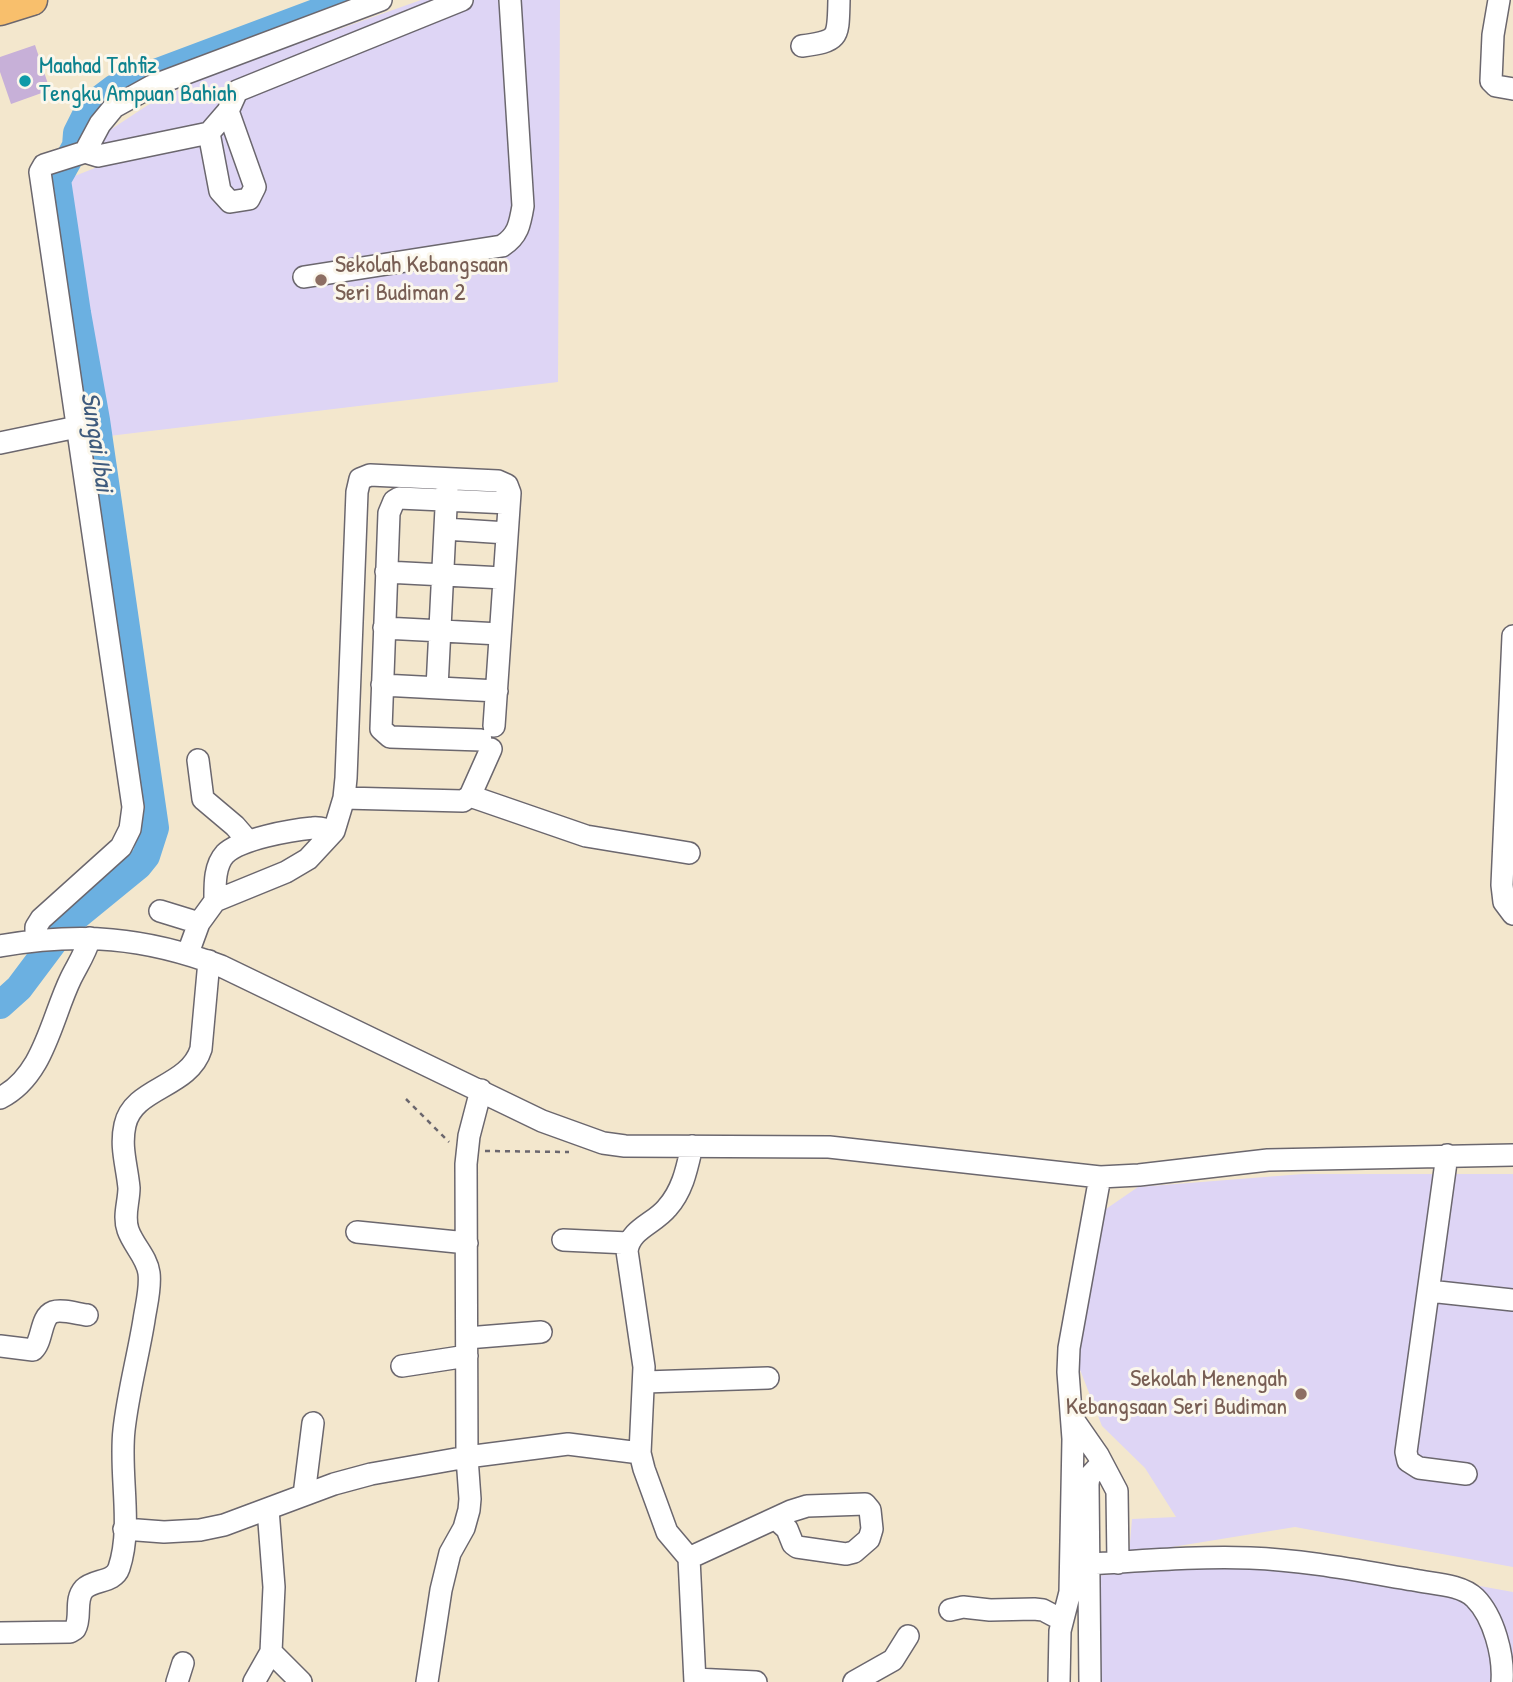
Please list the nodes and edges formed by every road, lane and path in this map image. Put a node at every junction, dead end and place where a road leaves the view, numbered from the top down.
1 (32, 0) edge
2 (382, 0) edge
3 (462, 0) edge
4 (510, 0) edge
5 (839, 0) edge
6 (1499, 0) edge
7 (0, 10) edge
8 (802, 46) dead end
9 (1513, 89) edge
10 (228, 111) junction
11 (209, 133) junction
12 (71, 157) junction
13 (304, 277) dead end
14 (77, 427) junction
15 (0, 443) edge
16 (447, 489) junction
17 (445, 529) junction
18 (507, 533) junction
19 (386, 572) junction
20 (443, 575) junction
21 (503, 578) junction
22 (384, 628) junction
23 (440, 630) junction
24 (500, 634) junction
25 (1513, 636) edge
26 (382, 685) junction
27 (437, 688) junction
28 (497, 691) junction
29 (489, 738) junction
30 (198, 760) dead end
31 (470, 796) junction
32 (344, 798) junction
33 (334, 831) junction
34 (248, 841) junction
35 (689, 853) dead end
36 (215, 901) junction
37 (160, 911) dead end
38 (1513, 914) edge
39 (199, 923) junction
40 (90, 938) junction
41 (36, 939) junction
42 (1, 949) edge
43 (188, 953) junction
44 (209, 961) junction
45 (481, 1090) junction
46 (0, 1098) edge
47 (406, 1099) dead end
48 (603, 1143) junction
49 (692, 1146) junction
50 (468, 1151) junction
51 (1447, 1155) junction
52 (1513, 1155) edge
53 (1100, 1177) junction
54 (357, 1232) dead end
55 (563, 1240) dead end
56 (628, 1242) junction
57 (467, 1243) junction
58 (1429, 1291) junction
59 (1513, 1300) edge
60 (87, 1315) dead end
61 (541, 1332) dead end
62 (0, 1346) edge
63 (467, 1347) junction
64 (402, 1366) dead end
65 (768, 1378) dead end
66 (645, 1382) junction
67 (1073, 1419) junction
68 (313, 1423) dead end
69 (640, 1453) junction
70 (467, 1457) junction
71 (1088, 1472) junction
72 (1465, 1474) dead end
73 (304, 1495) junction
74 (268, 1510) junction
75 (776, 1518) dead end
76 (124, 1529) junction
77 (689, 1558) junction
78 (1118, 1563) junction
79 (1089, 1564) junction
80 (950, 1610) dead end
81 (1062, 1620) junction
82 (0, 1633) edge
83 (908, 1636) dead end
84 (271, 1653) junction
85 (695, 1681) edge
86 (254, 1682) edge
87 (301, 1682) edge
88 (427, 1682) edge
89 (756, 1682) edge
90 (854, 1682) edge
91 (1059, 1682) edge
92 (1090, 1682) edge
93 (1502, 1682) edge

1 - 7 highway
2 - 12 street
3 - 10 street
4 - 13 street
5 - 8 street
6 - 9 street
10 - 11 street
10 - 11 street
11 - 12 street
12 - 14 street
14 - 15 street
14 - 41 street
16 - 17 street
16 - 18 street
16 - 19 street
16 - 32 street
17 - 18 street
17 - 20 street
18 - 21 street
19 - 20 street
19 - 22 street
20 - 21 street
20 - 23 street
21 - 24 street
22 - 23 street
22 - 26 street
23 - 24 street
23 - 27 street
24 - 28 street
25 - 38 street
26 - 27 street
26 - 29 street
27 - 28 street
28 - 29 street
29 - 31 street
30 - 34 street
31 - 32 street
31 - 35 street
32 - 33 street
33 - 34 street
33 - 36 street
34 - 36 street
36 - 39 street
37 - 39 street
39 - 43 street
40 - 41 street
40 - 43 street
40 - 46 street
41 - 42 street
43 - 44 street
44 - 45 street
44 - 76 street
45 - 48 street
45 - 50 street
47 - 50 path
48 - 49 street
48 - 50 path
49 - 53 street
49 - 56 street
50 - 57 street
51 - 52 street
51 - 53 street
51 - 58 street
53 - 67 street
54 - 57 street
55 - 56 street
56 - 66 street
57 - 63 street
58 - 59 street
58 - 72 street
60 - 62 street
61 - 63 street
63 - 64 street
63 - 70 street
65 - 66 street
66 - 69 street
67 - 71 street
67 - 71 street
68 - 73 street
69 - 70 street
69 - 77 street
70 - 73 street
70 - 88 street
71 - 78 street
71 - 79 street
71 - 81 street
73 - 74 street
74 - 76 street
74 - 84 street
75 - 77 street
76 - 82 street
77 - 85 street
78 - 79 street
78 - 93 street
79 - 92 street
80 - 81 street
81 - 91 street
83 - 90 street
84 - 86 street
84 - 87 street
85 - 89 street

